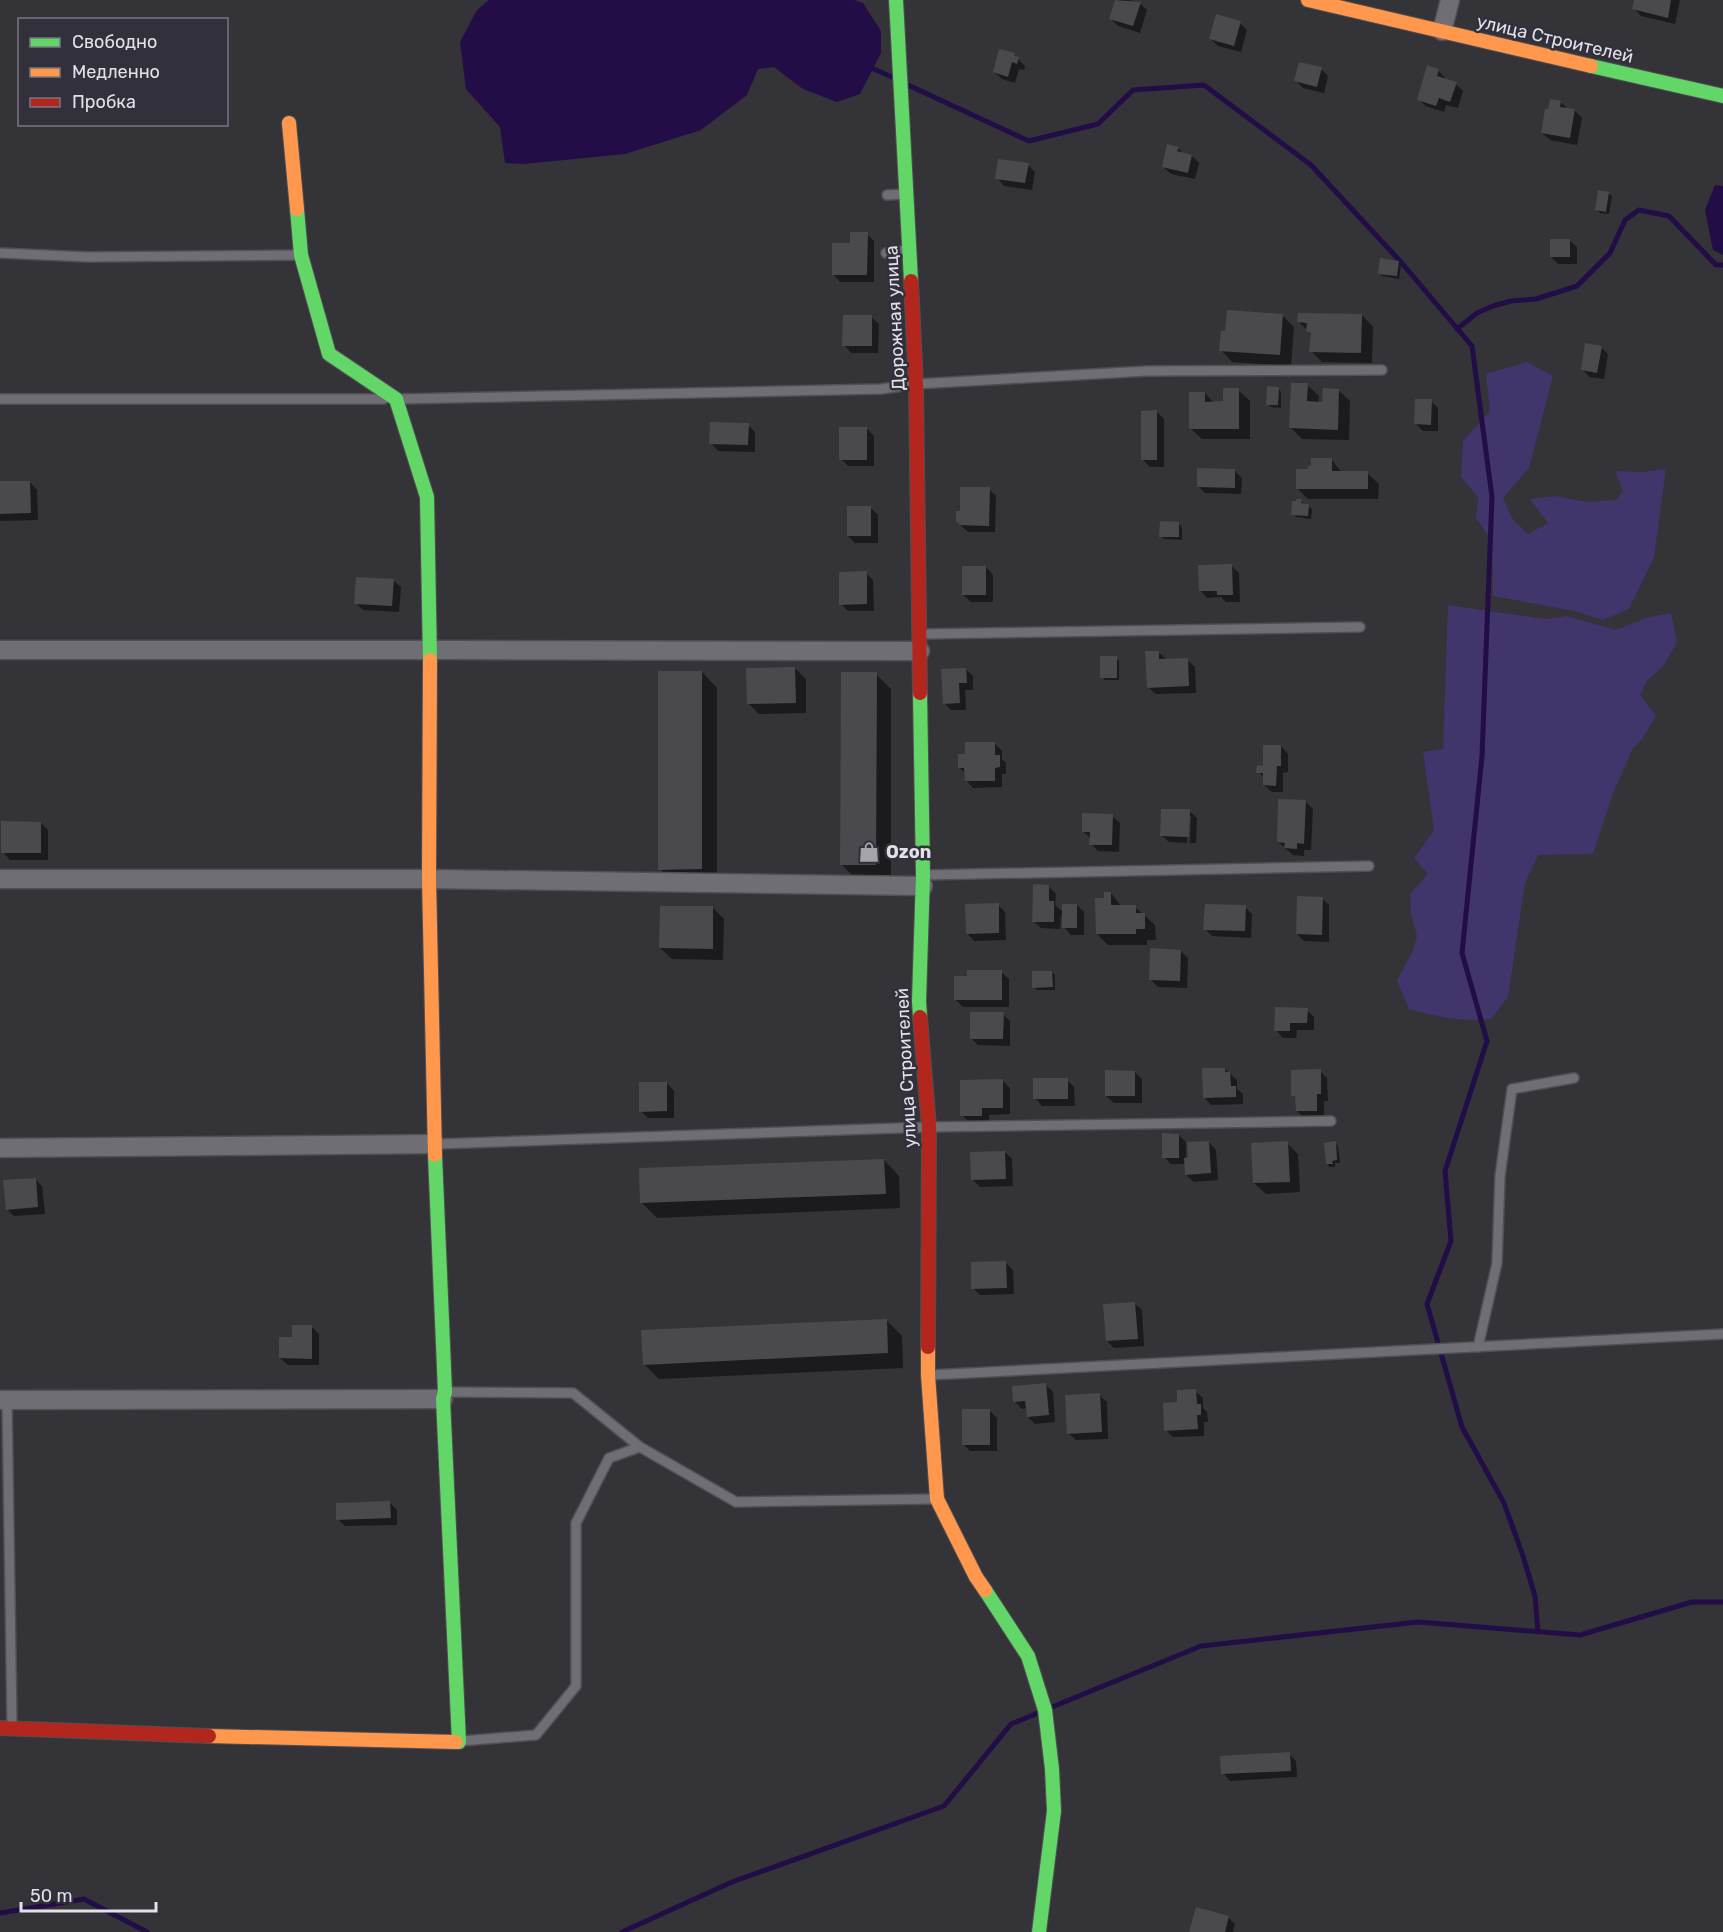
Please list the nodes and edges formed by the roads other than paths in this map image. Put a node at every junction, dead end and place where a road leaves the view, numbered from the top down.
1 (896, 0) edge
2 (1308, 0) edge
3 (1450, 0) edge
4 (1442, 31) junction
5 (1723, 96) edge
6 (289, 123) dead end
7 (907, 194) junction
8 (887, 195) dead end
9 (910, 250) junction
10 (0, 253) edge
11 (886, 253) dead end
12 (301, 255) junction
13 (1382, 370) dead end
14 (916, 384) junction
15 (0, 399) edge
16 (396, 399) junction
17 (1360, 627) dead end
18 (919, 642) junction
19 (430, 649) junction
20 (0, 650) edge
21 (1369, 866) dead end
22 (0, 879) edge
23 (429, 879) junction
24 (923, 880) junction
25 (1574, 1078) dead end
26 (1331, 1121) dead end
27 (929, 1126) junction
28 (435, 1144) junction
29 (0, 1148) edge
30 (1723, 1334) edge
31 (1478, 1347) junction
32 (928, 1375) junction
33 (444, 1396) junction
34 (3, 1400) edge
35 (639, 1447) junction
36 (937, 1499) junction
37 (6, 1728) edge
38 (459, 1742) junction
39 (1039, 1932) edge

1 - 7 street, Дорожная улица
2 - 4 street, улица Строителей
3 - 4 street
4 - 5 street, улица Строителей
6 - 12 street
7 - 8 lane
7 - 9 street, Дорожная улица
9 - 11 lane
9 - 14 street, Дорожная улица
10 - 12 lane
12 - 16 street
13 - 14 lane
14 - 16 lane
14 - 18 street, Дорожная улица
15 - 16 lane
16 - 19 street
17 - 18 lane
18 - 19 street
18 - 24 street, улица Строителей
19 - 20 street
19 - 23 street
21 - 24 lane
22 - 23 street
23 - 24 street
23 - 28 street
24 - 27 street, улица Строителей
25 - 31 lane
26 - 27 lane
27 - 28 lane
27 - 32 street, улица Строителей
28 - 29 street
28 - 33 street
30 - 31 lane
31 - 32 lane
32 - 36 street, улица Строителей
33 - 34 street
33 - 35 lane
33 - 38 street
34 - 37 lane
35 - 36 lane
35 - 38 lane
36 - 39 street
37 - 38 street

